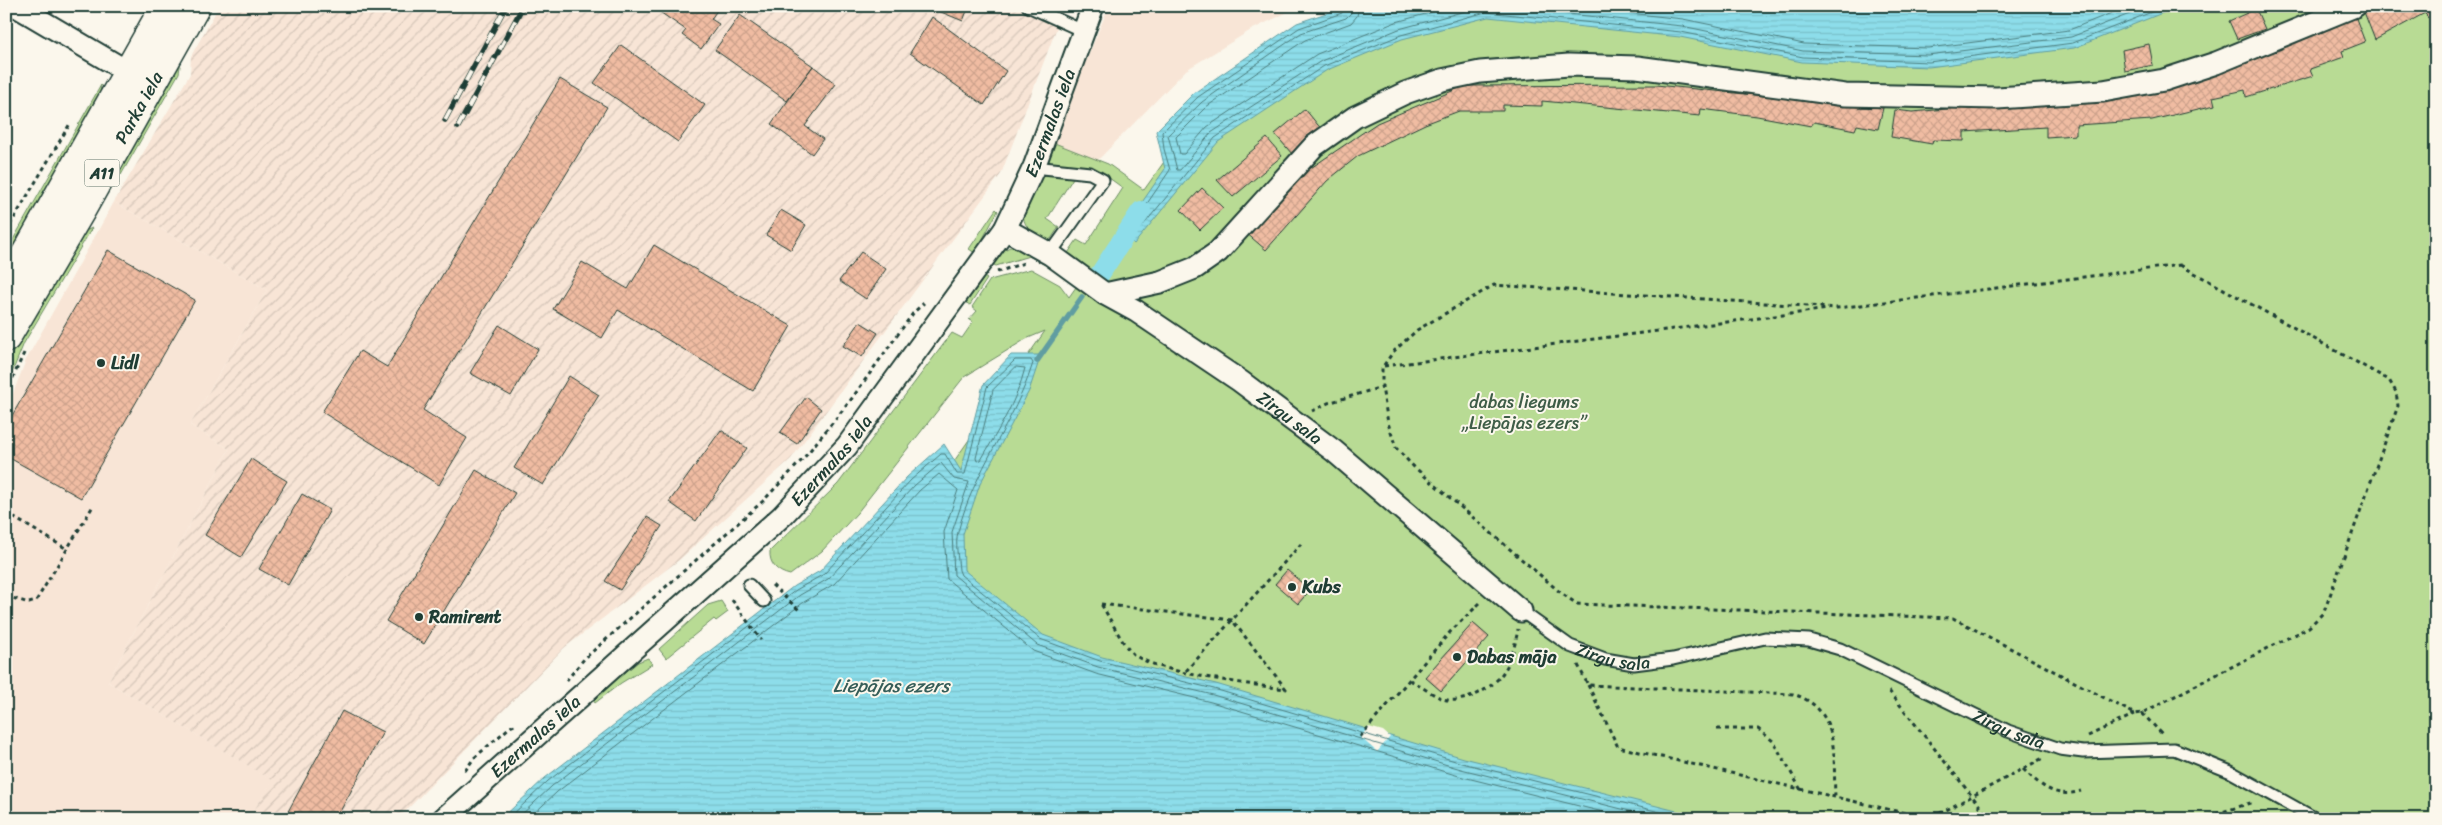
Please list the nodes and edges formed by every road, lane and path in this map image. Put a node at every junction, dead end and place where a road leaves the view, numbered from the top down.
1 (16, 6) edge
2 (165, 6) edge
3 (196, 6) edge
4 (1028, 6) edge
5 (1093, 6) edge
6 (2355, 6) edge
7 (1084, 31) junction
8 (128, 72) junction
9 (74, 117) dead end
10 (1034, 167) junction
11 (1005, 229) junction
12 (6, 232) edge
13 (1050, 254) junction
14 (1028, 262) dead end
15 (993, 273) dead end
16 (6, 289) edge
17 (1105, 294) junction
18 (927, 301) dead end
19 (1837, 308) junction
20 (6, 338) edge
21 (1384, 366) junction
22 (1382, 387) junction
23 (1297, 424) junction
24 (93, 506) dead end
25 (6, 513) edge
26 (1301, 544) dead end
27 (67, 550) junction
28 (767, 580) dead end
29 (749, 585) dead end
30 (1495, 588) junction
31 (6, 596) edge
32 (732, 600) dead end
33 (764, 602) dead end
34 (800, 610) dead end
35 (1521, 611) junction
36 (1232, 620) junction
37 (761, 640) dead end
38 (1570, 646) junction
39 (1867, 662) junction
40 (1186, 671) junction
41 (1410, 680) junction
42 (1588, 685) junction
43 (562, 689) dead end
44 (2142, 713) junction
45 (2135, 714) junction
46 (520, 723) dead end
47 (1717, 729) dead end
48 (1360, 738) dead end
49 (2060, 749) junction
50 (2174, 750) junction
51 (2023, 768) junction
52 (460, 778) dead end
53 (1802, 790) junction
54 (2081, 791) dead end
55 (2273, 795) junction
56 (1972, 796) junction
57 (1835, 797) junction
58 (436, 813) edge
59 (416, 819) edge
60 (1990, 819) edge
61 (2201, 819) edge
62 (2316, 819) edge

1 - 8 street
2 - 8 highway, Parka iela / A11
3 - 20 highway, Parka iela / A11
4 - 7 lane
5 - 7 street, Ezermalas iela
6 - 17 street
7 - 10 street, Ezermalas iela
8 - 16 highway, Parka iela / A11
9 - 12 path
10 - 11 street, Ezermalas iela
10 - 13 lane
11 - 13 street, Zirgu sala
11 - 58 street, Ezermalas iela
13 - 17 street, Zirgu sala
14 - 15 path
17 - 23 street, Zirgu sala
18 - 43 path
19 - 21 path
19 - 21 path
19 - 44 path
21 - 22 path
22 - 23 path
22 - 45 path
23 - 30 street, Zirgu sala
24 - 27 path
25 - 27 path
26 - 36 path
27 - 31 path
28 - 34 path
29 - 33 lane
30 - 35 street, Zirgu sala
30 - 41 path
32 - 37 path
35 - 38 lane, Zirgu sala
35 - 41 path
36 - 40 path
36 - 40 path
36 - 40 path
38 - 39 lane, Zirgu sala
38 - 42 path
39 - 49 lane, Zirgu sala
39 - 56 path
41 - 48 path
42 - 53 path
42 - 57 path
44 - 45 path
44 - 50 path
45 - 49 path
46 - 52 path
47 - 53 path
49 - 50 lane, Zirgu sala
49 - 51 path
50 - 55 lane, Zirgu sala
51 - 54 path
51 - 56 path
53 - 57 path
55 - 61 path
55 - 62 lane, Zirgu sala
56 - 57 path
56 - 60 path
58 - 59 path

